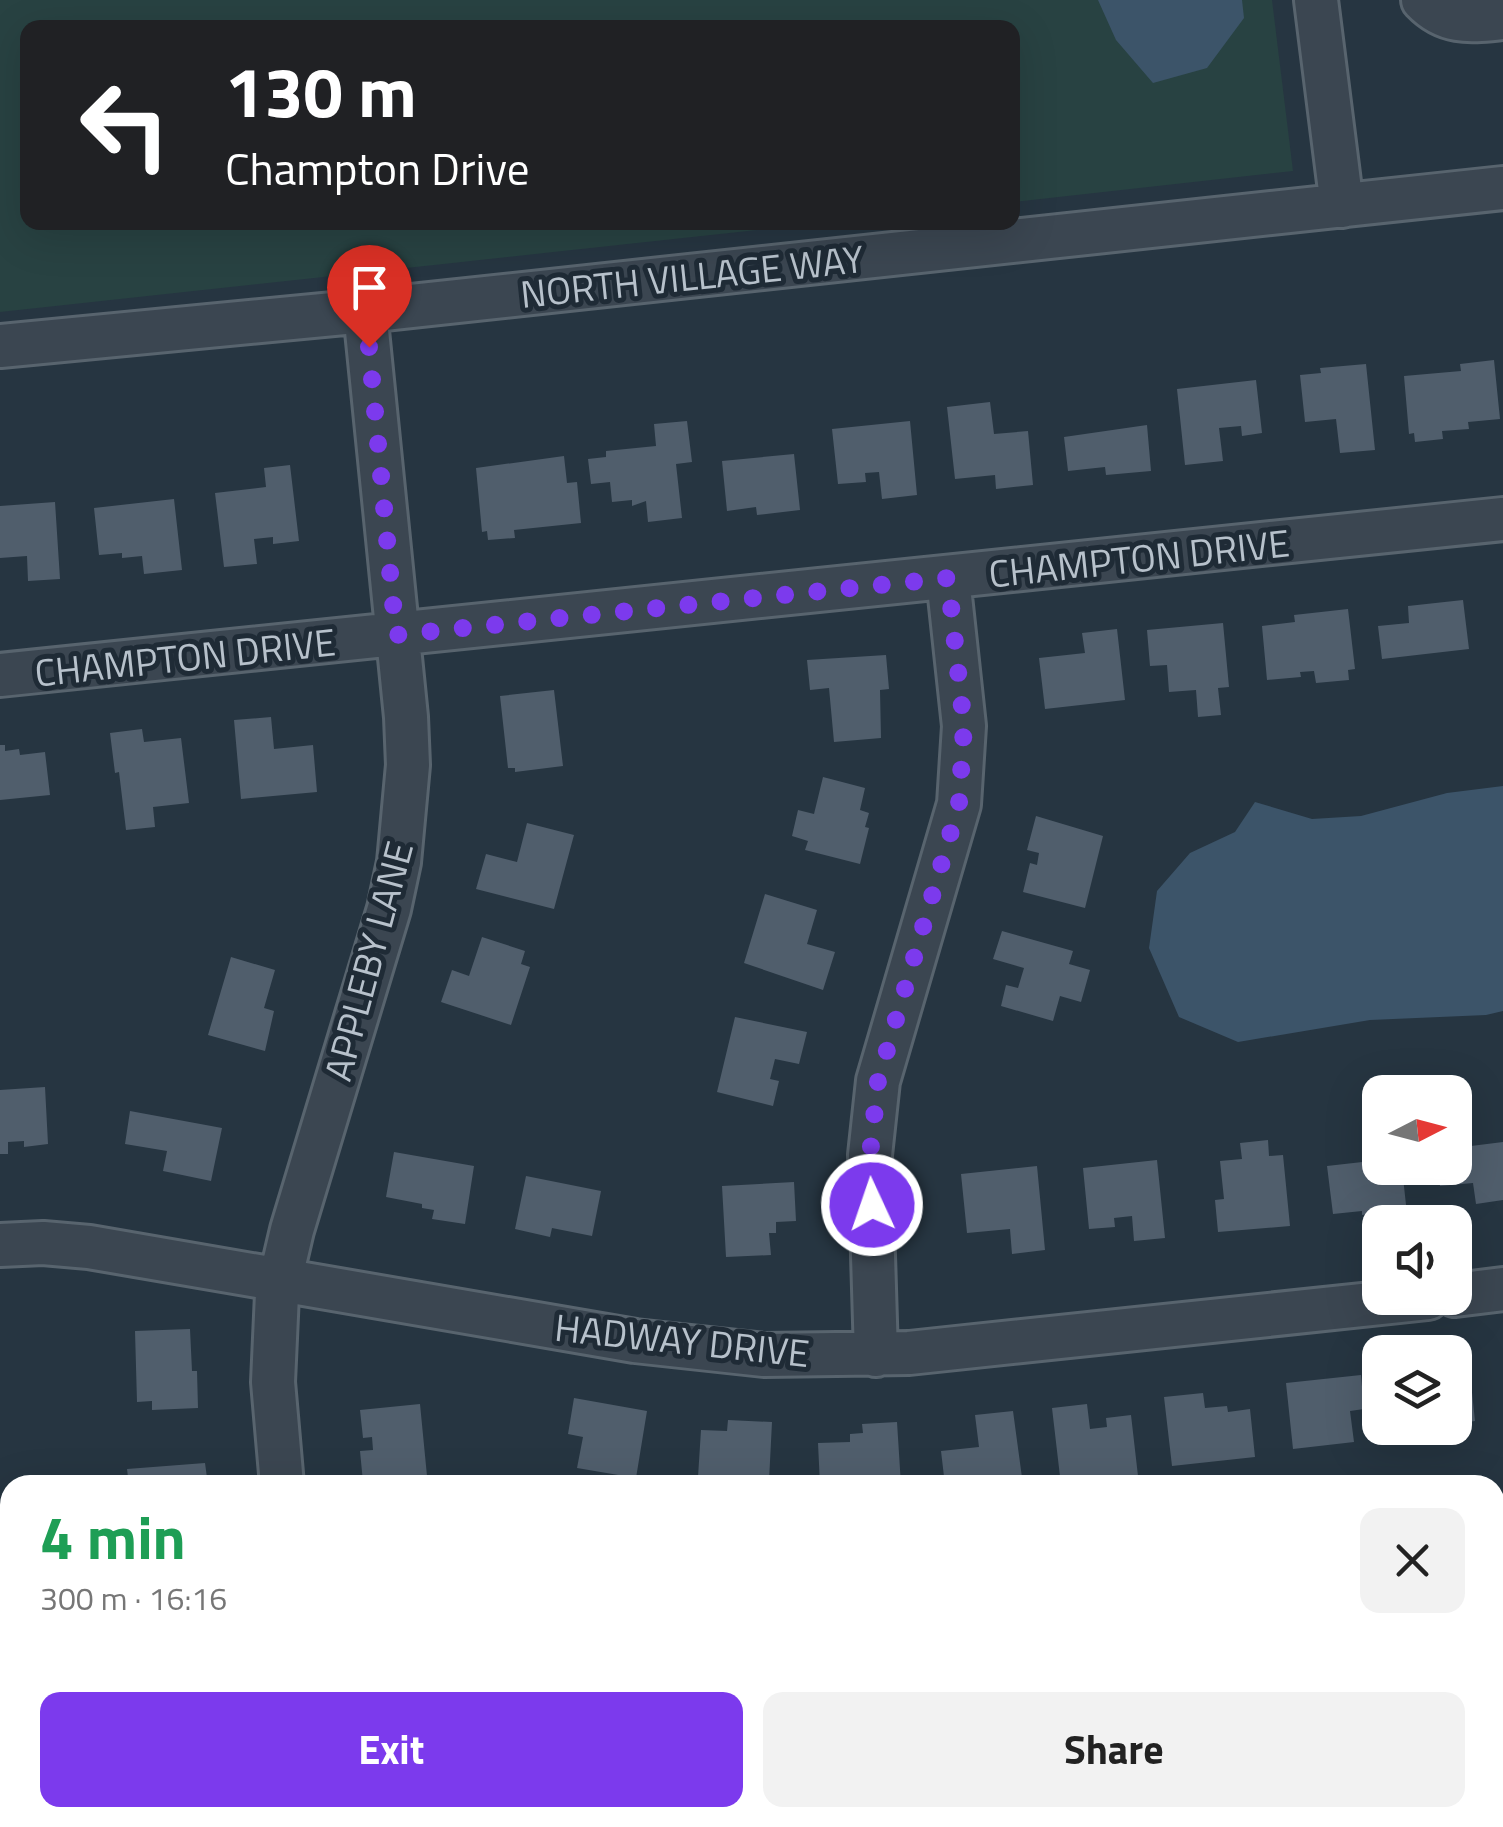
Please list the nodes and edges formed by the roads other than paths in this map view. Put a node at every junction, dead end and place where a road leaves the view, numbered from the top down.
1 (1316, 0) edge
2 (1422, 0) edge
3 (1503, 18) edge
4 (1503, 188) edge
5 (1342, 206) junction
6 (365, 311) junction
7 (0, 346) edge
8 (1503, 519) edge
9 (948, 578) junction
10 (396, 635) junction
11 (0, 676) edge
12 (0, 1246) edge
13 (281, 1280) junction
14 (1503, 1290) edge
15 (1472, 1293) edge
16 (1362, 1305) edge
17 (876, 1355) junction
18 (281, 1475) edge

1 - 5 street
2 - 3 street
4 - 5 street, NORTH VILLAGE WAY
5 - 6 street, NORTH VILLAGE WAY
6 - 7 street, NORTH VILLAGE WAY
6 - 10 street, APPLEBY LANE
8 - 9 street, CHAMPTON DRIVE
9 - 10 street, CHAMPTON DRIVE
9 - 17 street
10 - 11 street, CHAMPTON DRIVE
10 - 13 street, APPLEBY LANE
12 - 13 street, HADWAY DRIVE
13 - 17 street, HADWAY DRIVE
13 - 18 street, APPLEBY LANE
14 - 15 street
16 - 17 street, HADWAY DRIVE

